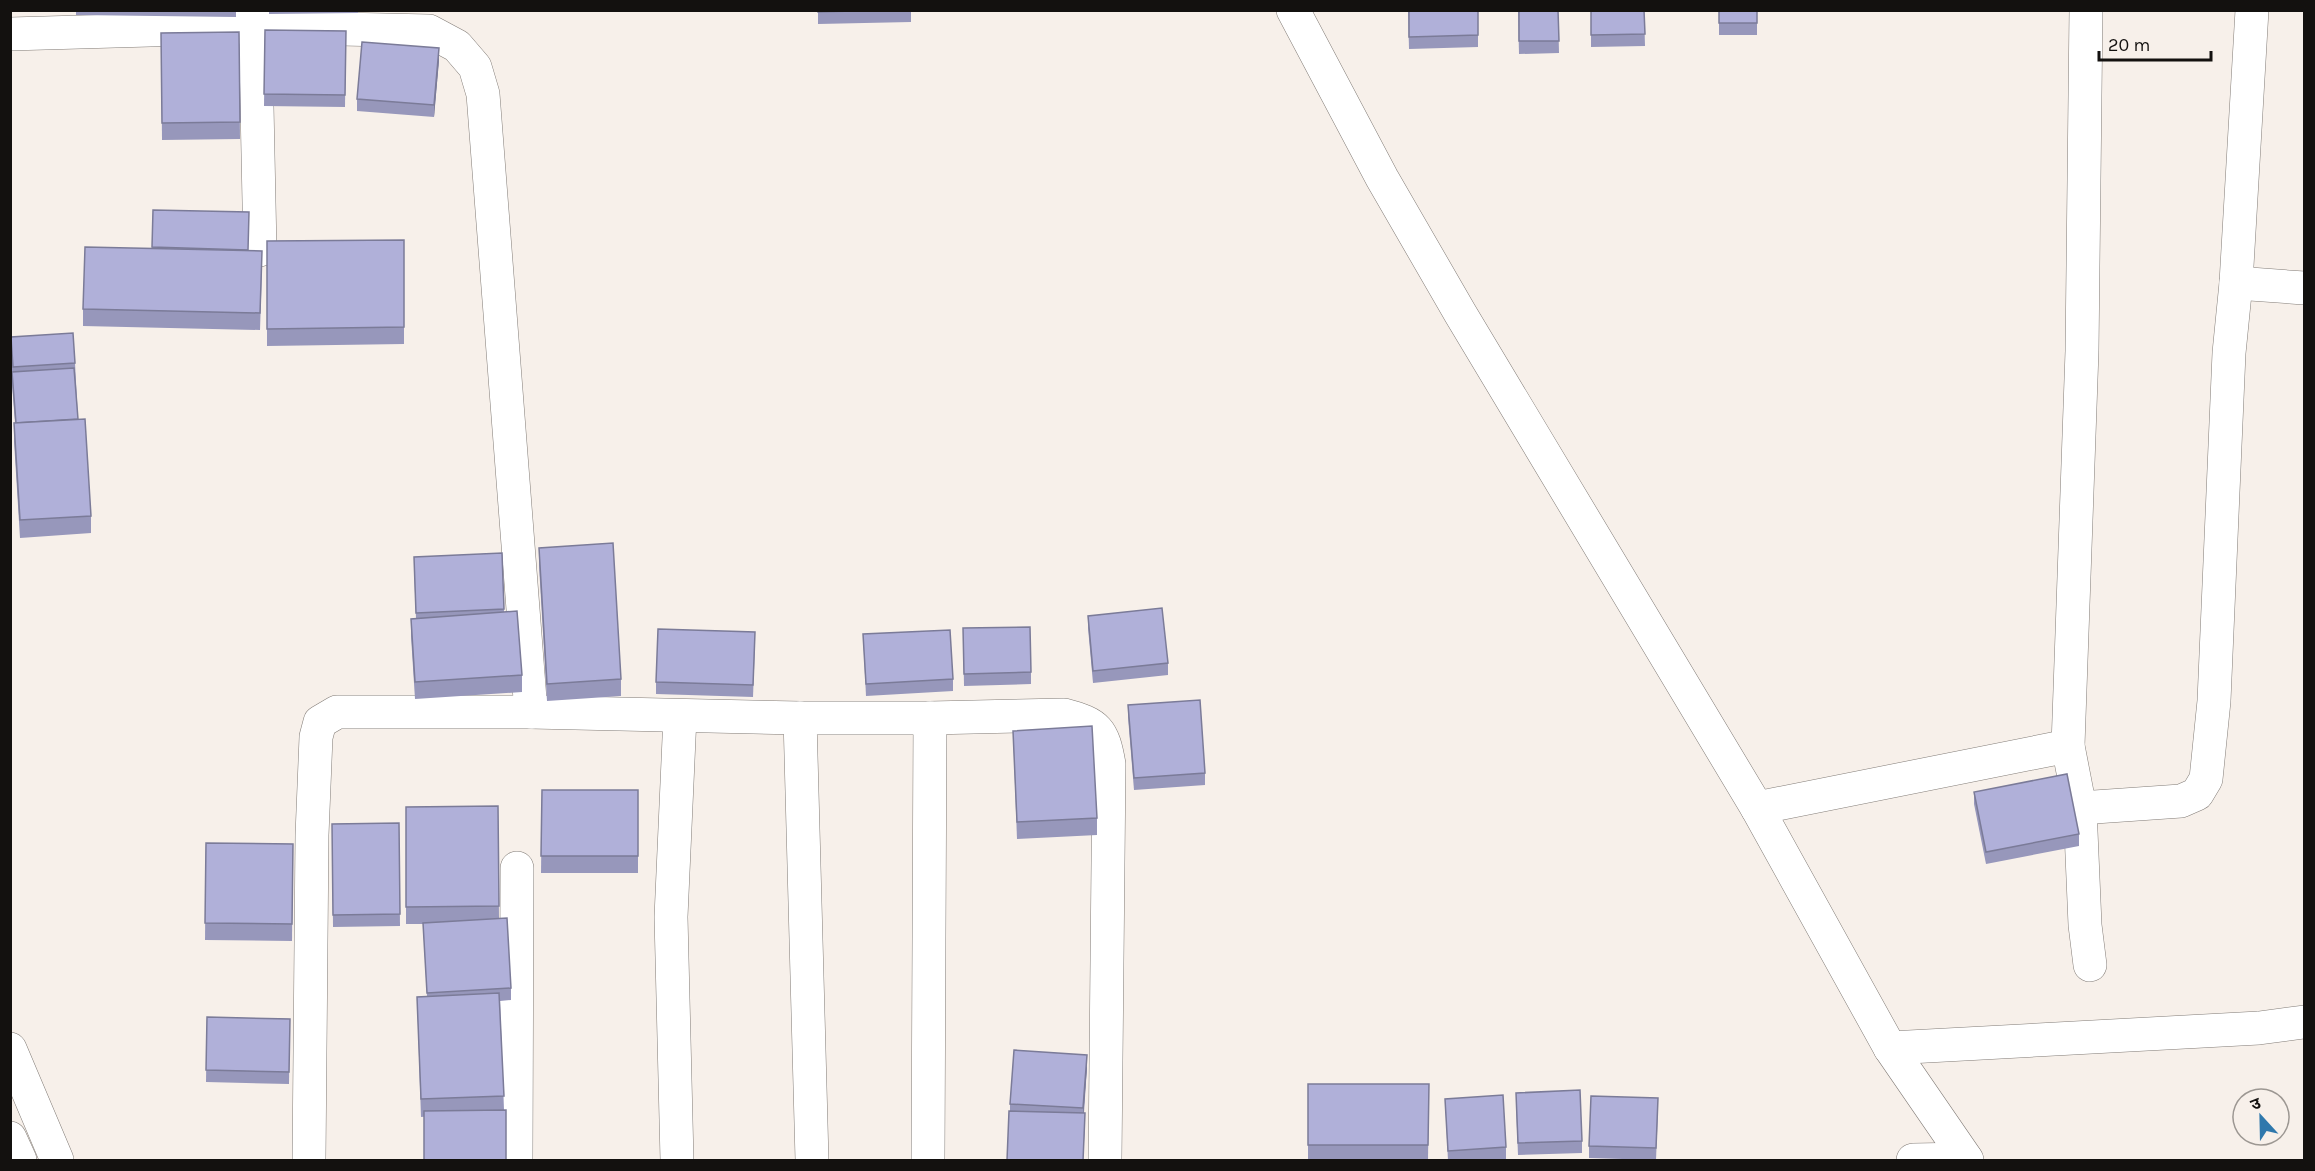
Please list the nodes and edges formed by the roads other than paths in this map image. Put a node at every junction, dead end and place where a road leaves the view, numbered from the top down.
1 (1293, 10) edge
2 (2086, 10) edge
3 (2252, 10) edge
4 (255, 19) edge
5 (49, 22) edge
6 (10, 34) edge
7 (260, 250) edge
8 (2236, 283) junction
9 (2304, 288) edge
10 (531, 712) junction
11 (680, 716) junction
12 (800, 718) junction
13 (930, 718) junction
14 (2068, 746) junction
15 (2080, 807) junction
16 (1757, 808) junction
17 (517, 868) dead end
18 (2090, 965) dead end
19 (2304, 1022) edge
20 (1890, 1048) junction
21 (10, 1049) edge
22 (10, 1138) edge
23 (1967, 1160) edge
24 (20, 1161) edge
25 (57, 1161) edge
26 (309, 1161) edge
27 (516, 1161) edge
28 (677, 1161) edge
29 (812, 1161) edge
30 (928, 1161) edge
31 (1105, 1161) edge
32 (1914, 1161) edge

1 - 16 street
2 - 14 street
3 - 8 street
4 - 5 street
4 - 7 street
4 - 10 street
5 - 6 street
8 - 9 street
8 - 15 street
10 - 11 street
10 - 26 street
11 - 12 street
11 - 28 street
12 - 13 street
12 - 29 street
13 - 30 street
13 - 31 street
14 - 15 street
14 - 16 street
15 - 18 street
16 - 20 street
17 - 27 street
19 - 20 street
20 - 23 street
21 - 25 street
22 - 24 street
23 - 32 street

